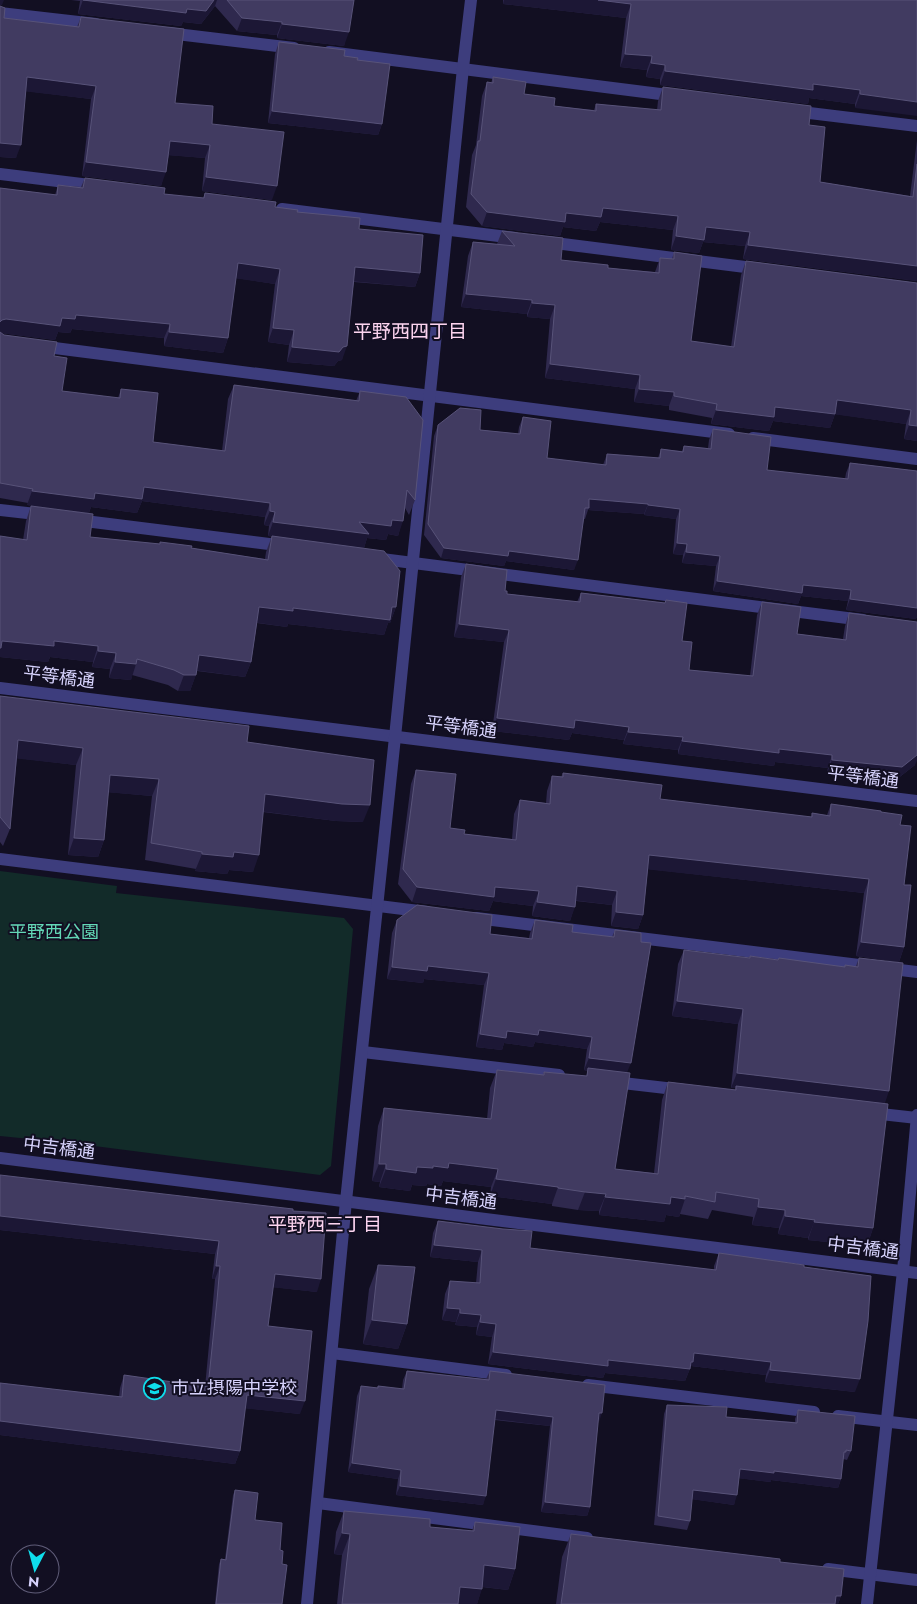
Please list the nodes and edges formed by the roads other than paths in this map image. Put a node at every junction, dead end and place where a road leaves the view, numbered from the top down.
1 (471, 0) edge
2 (0, 13) edge
3 (108, 26) edge
4 (158, 32) edge
5 (463, 68) junction
6 (690, 97) edge
7 (779, 109) edge
8 (917, 126) edge
9 (0, 174) edge
10 (109, 187) edge
11 (268, 207) edge
12 (446, 229) junction
13 (770, 270) edge
14 (29, 345) edge
15 (430, 396) junction
16 (917, 459) edge
17 (0, 510) edge
18 (295, 548) edge
19 (364, 556) edge
20 (413, 563) junction
21 (878, 622) edge
22 (0, 688) edge
23 (395, 737) junction
24 (917, 801) edge
25 (0, 859) edge
26 (378, 906) junction
27 (437, 913) edge
28 (466, 917) edge
29 (917, 972) edge
30 (363, 1052) junction
31 (575, 1077) edge
32 (605, 1081) edge
33 (692, 1091) edge
34 (858, 1111) edge
35 (917, 1117) edge
36 (0, 1158) edge
37 (346, 1202) junction
38 (902, 1271) junction
39 (917, 1273) edge
40 (332, 1353) junction
41 (520, 1376) edge
42 (580, 1384) edge
43 (887, 1422) junction
44 (917, 1425) edge
45 (318, 1503) junction
46 (604, 1540) edge
47 (811, 1567) edge
48 (870, 1575) junction
49 (917, 1580) edge
50 (307, 1604) edge
51 (867, 1604) edge

1 - 5 street
2 - 3 street
4 - 5 street
5 - 6 street
5 - 12 street
7 - 8 street
9 - 10 street
11 - 12 street
12 - 13 street
12 - 15 street
14 - 15 street
15 - 16 street
15 - 20 street
17 - 18 street
19 - 20 street
20 - 21 street
20 - 23 street
22 - 23 street, 平等橋通
23 - 24 street, 平等橋通
23 - 26 street
25 - 26 street
26 - 27 street
26 - 30 street
28 - 29 street
30 - 31 street
30 - 37 street
32 - 33 street
34 - 35 street
35 - 38 street
36 - 37 street, 中吉橋通
37 - 38 street, 中吉橋通
37 - 40 street
38 - 39 street, 中吉橋通
38 - 43 street
40 - 41 street
40 - 45 street
42 - 43 street
43 - 44 street
43 - 48 street
45 - 46 street
45 - 50 street
47 - 48 street
48 - 49 street
48 - 51 street

